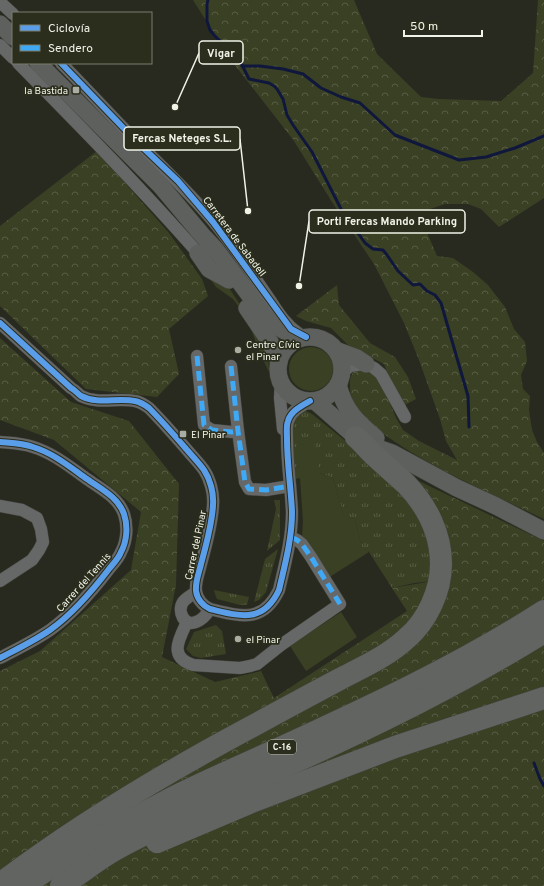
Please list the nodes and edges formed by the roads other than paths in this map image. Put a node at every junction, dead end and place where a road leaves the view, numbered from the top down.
1 (0, 2) edge
2 (12, 13) edge
3 (0, 24) edge
4 (12, 36) edge
5 (0, 45) edge
6 (12, 57) edge
7 (19, 64) edge
8 (39, 64) edge
9 (62, 64) edge
10 (202, 235) junction
11 (198, 253) joint
12 (229, 280) junction
13 (0, 323) edge
14 (302, 338) junction
15 (338, 351) junction
16 (197, 356) dead end
17 (279, 362) junction
18 (366, 364) junction
19 (231, 366) dead end
20 (340, 379) junction
21 (281, 381) junction
22 (313, 401) junction
23 (405, 417) dead end
24 (238, 431) junction
25 (356, 436) junction
26 (0, 442) edge
27 (287, 447) junction
28 (392, 453) junction
29 (290, 486) junction
30 (0, 506) edge
31 (544, 531) edge
32 (291, 537) junction
33 (0, 581) edge
34 (196, 592) junction
35 (210, 609) junction
36 (544, 611) edge
37 (187, 622) junction
38 (544, 632) edge
39 (0, 658) edge
40 (544, 698) edge
41 (87, 869) junction
42 (0, 884) edge
43 (22, 886) edge
44 (61, 886) edge

1 - 2 street
3 - 4 main road
5 - 6 street
7 - 11 street
8 - 10 main road
9 - 14 street, Carretera de Sabadell
10 - 12 main road
10 - 14 main road
11 - 12 main road
12 - 17 main road
13 - 34 street, Carrer del Pinar
14 - 15 main road
14 - 17 main road
15 - 18 main road
15 - 20 main road
16 - 24 street
17 - 21 main road
18 - 20 street
18 - 23 street
19 - 24 street
20 - 22 main road
20 - 28 main road
21 - 22 main road
21 - 27 street
22 - 25 main road
22 - 27 street
24 - 29 street
25 - 28 main road
25 - 42 highway
26 - 39 street, Carrer del Tennis
27 - 29 street
28 - 31 main road
29 - 32 street
30 - 33 street
32 - 35 street
32 - 37 street
34 - 35 street, Carrer del Pinar
34 - 37 street, Carrer del Pinar
35 - 37 street
36 - 43 highway, C-16
38 - 41 highway, C-16
40 - 41 highway
41 - 44 highway, C-16

